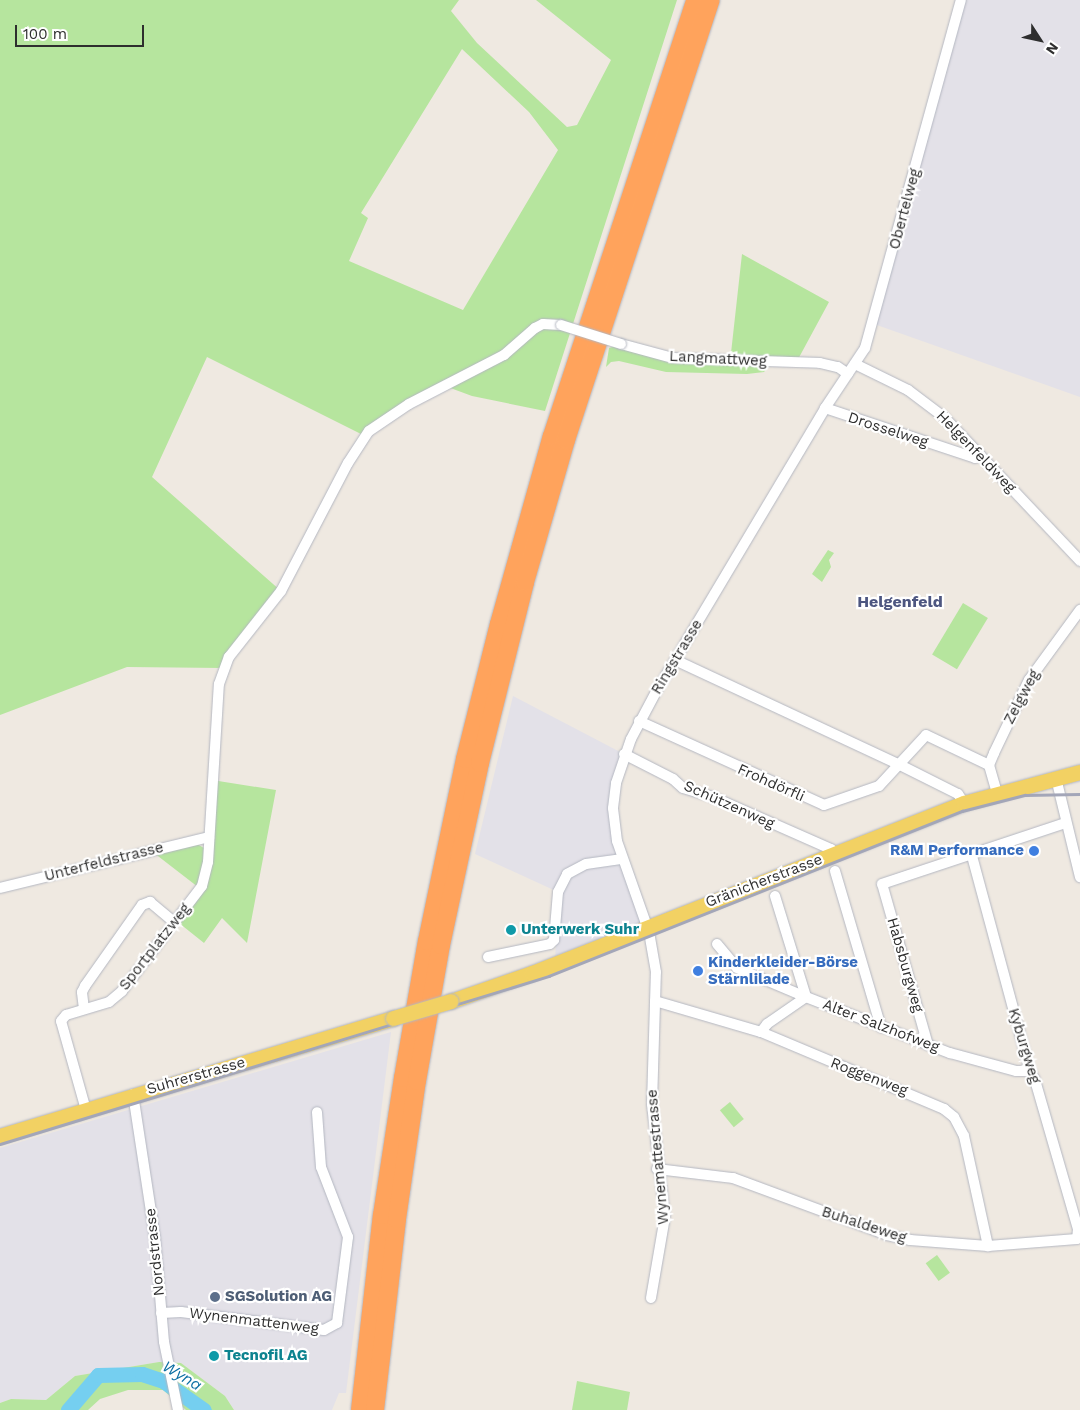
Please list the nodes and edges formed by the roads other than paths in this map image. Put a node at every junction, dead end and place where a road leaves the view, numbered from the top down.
1 (695, 0) edge
2 (711, 0) edge
3 (961, 0) edge
4 (561, 325) joint
5 (855, 364) junction
6 (848, 374) junction
7 (825, 408) junction
8 (980, 455) junction
9 (1080, 561) edge
10 (1080, 610) edge
11 (675, 660) junction
12 (639, 721) junction
13 (624, 754) junction
14 (900, 765) junction
15 (989, 765) junction
16 (1080, 772) edge
17 (1056, 778) junction
18 (997, 793) junction
19 (964, 803) junction
20 (1065, 824) junction
21 (209, 837) junction
22 (970, 853) junction
23 (834, 854) junction
24 (621, 859) junction
25 (835, 871) dead end
26 (1080, 877) edge
27 (0, 888) edge
28 (775, 896) dead end
29 (174, 922) junction
30 (648, 925) junction
31 (717, 944) dead end
32 (488, 957) dead end
33 (806, 997) junction
34 (451, 1001) joint
35 (655, 1001) junction
36 (84, 1009) junction
37 (881, 1027) junction
38 (761, 1032) junction
39 (928, 1045) junction
40 (1030, 1071) junction
41 (133, 1094) junction
42 (86, 1110) junction
43 (317, 1112) dead end
44 (0, 1136) edge
45 (657, 1169) junction
46 (1076, 1239) joint
47 (988, 1246) junction
48 (651, 1298) dead end
49 (161, 1313) junction
50 (178, 1410) edge
51 (360, 1410) edge
52 (375, 1410) edge

1 - 51 highway
2 - 52 highway
3 - 5 street, Obertelweg
4 - 6 street, Langmattweg, bridge
4 - 21 street, Sportplatzweg
5 - 6 street, Obertelweg
5 - 8 street, Helgenfeldweg
6 - 7 street, Obertelweg
7 - 8 street, Drosselweg
7 - 11 street, Ringstrasse
8 - 9 street, Helgenfeldweg
10 - 15 street, Zelgweg
11 - 12 street, Ringstrasse
11 - 14 street
12 - 13 street, Ringstrasse
12 - 14 street, Frohdörfli
13 - 23 street, Schützenweg
13 - 24 street, Ringstrasse
14 - 15 street, Frohdörfli
14 - 19 street
15 - 18 street
16 - 17 main road, Gränicherstrasse
17 - 18 main road, Gränicherstrasse
17 - 20 street
18 - 19 main road, Gränicherstrasse
19 - 23 main road, Gränicherstrasse
20 - 22 street
20 - 26 street
21 - 27 street, Unterfeldstrasse
21 - 29 street, Sportplatzweg
22 - 39 street, Habsburgweg
22 - 40 street, Kyburgweg
23 - 30 main road, Gränicherstrasse
24 - 30 street, Ringstrasse
24 - 32 street
25 - 37 street
28 - 33 street
29 - 36 street, Sportplatzweg
29 - 36 street
30 - 34 main road, Gränicherstrasse
30 - 35 street, Wynemattestrasse
31 - 33 street, Alter Salzhofweg
33 - 37 street, Alter Salzhofweg
33 - 38 street
34 - 41 main road, Suhrerstrasse, bridge
35 - 38 street, Roggenweg
35 - 45 street, Wynemattestrasse
36 - 42 street, Sportplatzweg
37 - 39 street, Alter Salzhofweg
38 - 47 street, Roggenweg
39 - 40 street, Alter Salzhofweg
40 - 46 street, Kyburgweg
41 - 42 main road, Suhrerstrasse
41 - 49 street, Nordstrasse
42 - 44 main road, Suhrerstrasse
43 - 49 street, Wynenmattenweg
45 - 47 street, Buhaldeweg
45 - 48 street, Wynemattestrasse
46 - 47 street, Buhaldeweg
49 - 50 street, Nordstrasse

